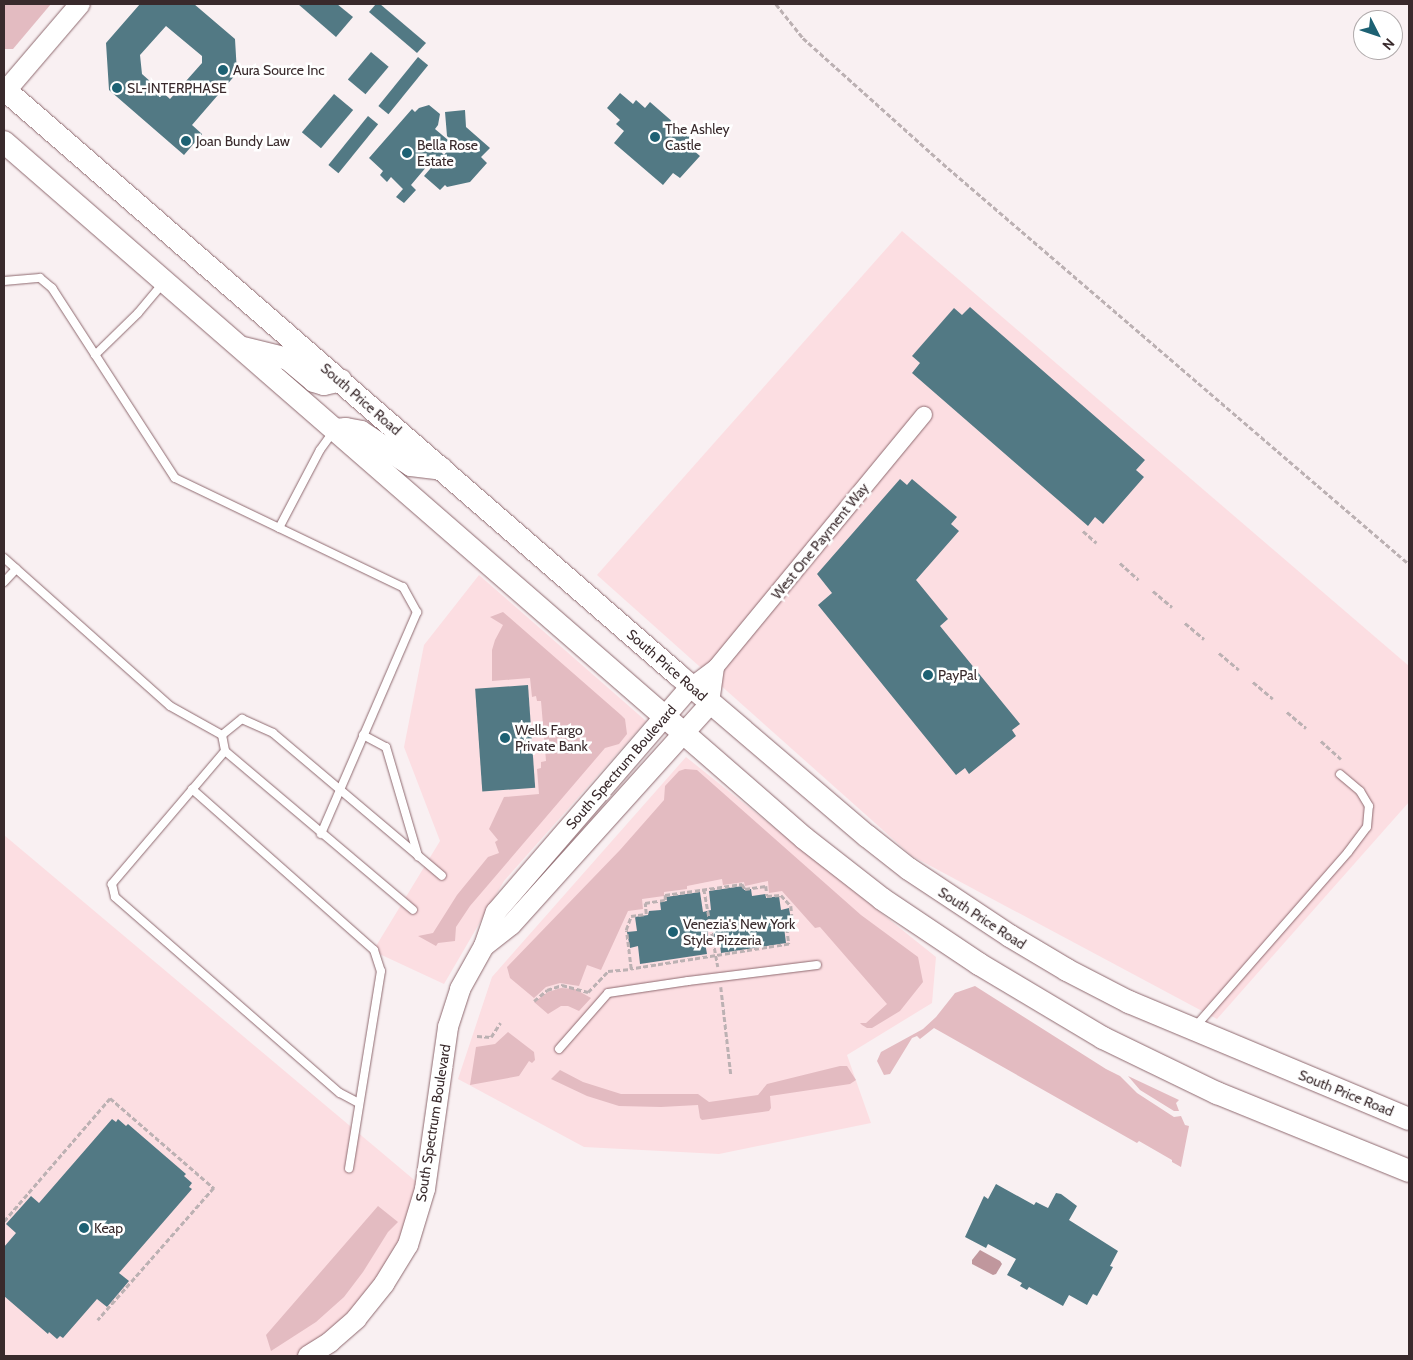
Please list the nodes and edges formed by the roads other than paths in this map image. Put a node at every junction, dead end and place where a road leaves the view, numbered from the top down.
1 (80, 4) edge
2 (4, 91) edge
3 (4, 142) edge
4 (4, 281) edge
5 (164, 282) junction
6 (240, 347) junction
7 (95, 355) junction
8 (341, 380) junction
9 (924, 415) dead end
10 (334, 430) junction
11 (442, 469) junction
12 (279, 528) junction
13 (4, 558) edge
14 (16, 569) junction
15 (4, 582) edge
16 (716, 667) junction
17 (691, 686) junction
18 (711, 702) junction
19 (665, 716) junction
20 (684, 733) junction
21 (222, 735) junction
22 (363, 735) junction
23 (225, 751) junction
24 (1340, 774) dead end
25 (192, 789) junction
26 (340, 789) junction
27 (321, 834) junction
28 (418, 856) junction
29 (442, 876) dead end
30 (413, 910) dead end
31 (484, 946) junction
32 (817, 965) dead end
33 (1192, 1030) junction
34 (559, 1049) dead end
35 (360, 1103) junction
36 (1406, 1115) edge
37 (349, 1168) dead end
38 (1409, 1171) edge
39 (308, 1356) edge

1 - 2 street
2 - 8 main road, South Price Road
3 - 5 main road
4 - 7 lane
5 - 6 main road
5 - 7 lane
6 - 8 main road
6 - 10 main road
7 - 12 lane
8 - 11 main road, South Price Road
9 - 16 street, West One Payment Way
10 - 11 main road
10 - 12 lane
10 - 19 main road
11 - 17 main road, South Price Road
12 - 22 lane
13 - 14 lane
14 - 15 lane
14 - 21 lane
16 - 17 street, West One Payment Way
16 - 18 street
17 - 18 main road, South Price Road
17 - 19 street, South Spectrum Boulevard
18 - 20 street, South Spectrum Boulevard
18 - 33 main road, South Price Road
19 - 20 main road
19 - 31 street, South Spectrum Boulevard
20 - 31 street, South Spectrum Boulevard
20 - 38 main road
21 - 23 lane
21 - 26 lane
22 - 26 lane
22 - 28 lane
23 - 25 lane
23 - 27 lane
24 - 33 lane
25 - 35 lane
25 - 35 lane
26 - 27 lane
26 - 28 lane
27 - 30 lane
28 - 29 lane
31 - 39 street, South Spectrum Boulevard
32 - 34 lane
33 - 36 main road, South Price Road
35 - 37 lane

